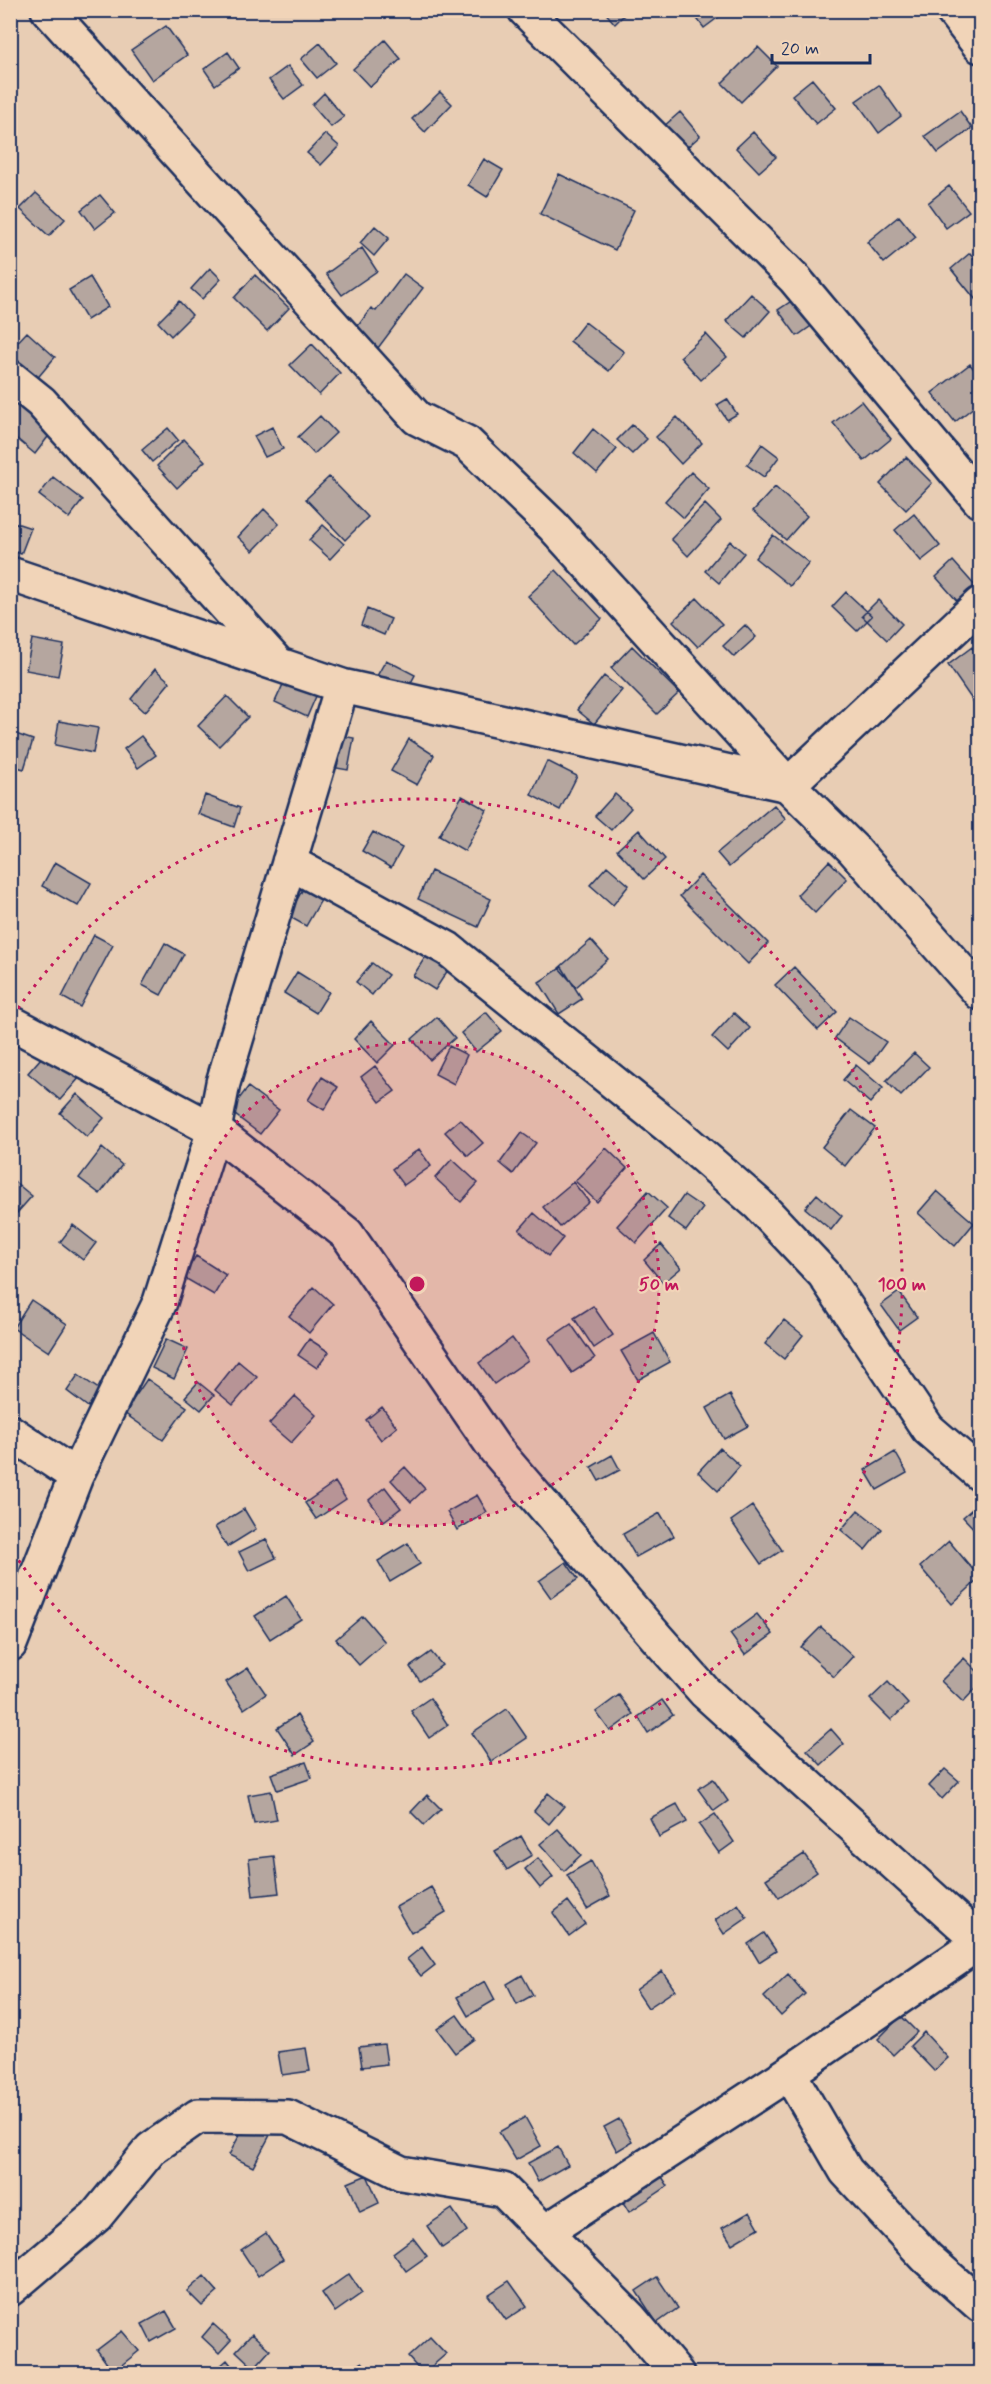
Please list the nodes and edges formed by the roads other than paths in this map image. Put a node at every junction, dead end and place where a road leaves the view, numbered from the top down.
1 (48, 10) edge
2 (525, 10) edge
3 (952, 10) edge
4 (981, 46) edge
5 (10, 377) edge
6 (981, 501) edge
7 (10, 574) edge
8 (981, 604) edge
9 (279, 665) junction
10 (342, 686) junction
11 (788, 785) junction
12 (289, 862) junction
13 (981, 993) edge
14 (10, 1022) edge
15 (214, 1130) junction
16 (10, 1432) edge
17 (981, 1474) edge
18 (76, 1476) junction
19 (10, 1644) edge
20 (981, 1942) edge
21 (789, 2073) junction
22 (545, 2232) junction
23 (10, 2289) edge
24 (981, 2305) edge
25 (677, 2373) edge

1 - 11 street
2 - 6 street
3 - 4 street
5 - 9 street
7 - 9 street
8 - 11 street
9 - 10 street
10 - 11 street
10 - 12 street
11 - 13 street
12 - 15 street
12 - 17 street
14 - 15 street
15 - 18 street
15 - 20 street
16 - 18 street
18 - 19 street
20 - 21 street
21 - 22 street
21 - 24 street
22 - 23 street
22 - 25 street

